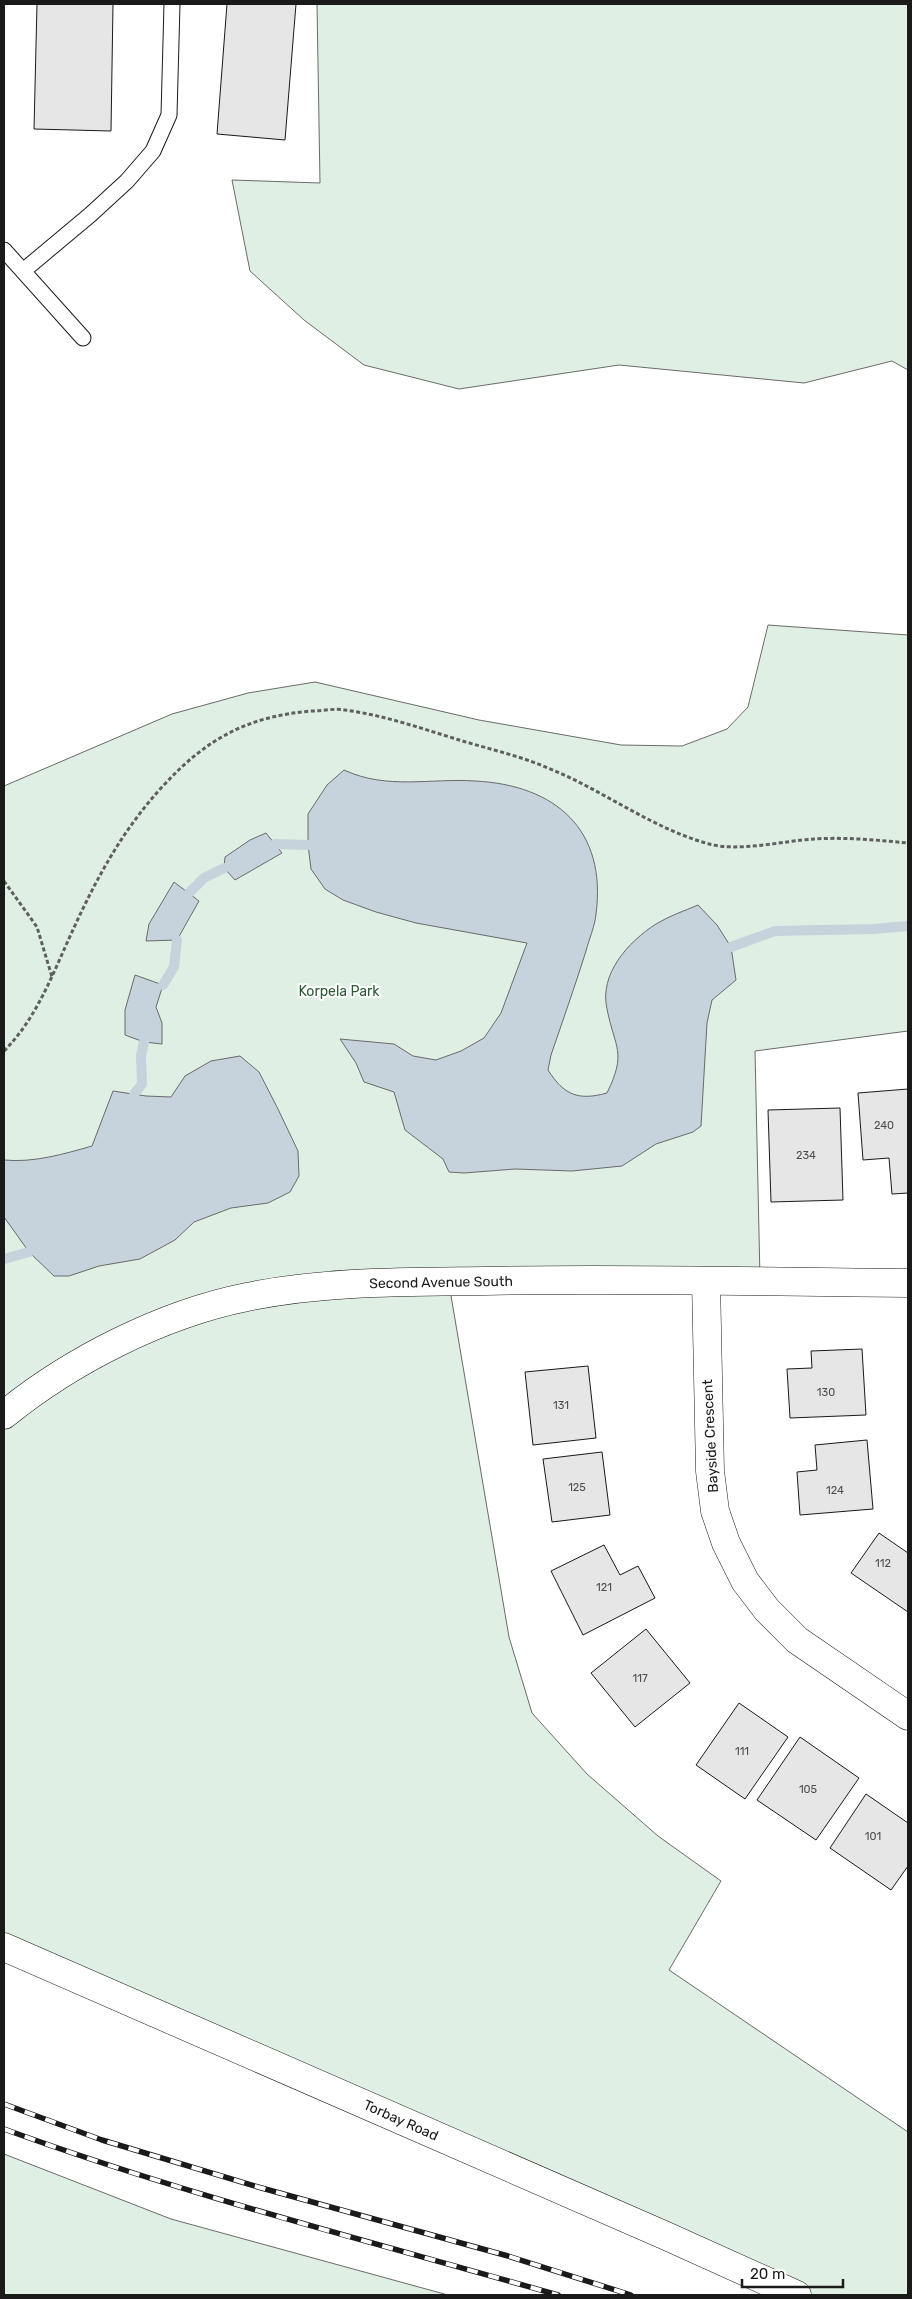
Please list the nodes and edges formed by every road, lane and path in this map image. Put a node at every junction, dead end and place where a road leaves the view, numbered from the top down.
1 (172, 4) edge
2 (4, 250) edge
3 (23, 271) junction
4 (83, 338) dead end
5 (908, 843) edge
6 (4, 881) edge
7 (52, 978) junction
8 (4, 1051) edge
9 (706, 1281) junction
10 (908, 1283) edge
11 (4, 1416) edge
12 (908, 1716) edge
13 (4, 1947) edge
14 (797, 2295) edge

1 - 3 lane
2 - 3 lane
3 - 4 lane
5 - 7 path
6 - 7 path
7 - 8 path
9 - 10 street, Second Avenue South
9 - 11 street, Second Avenue South
9 - 12 street, Bayside Crescent
13 - 14 street, Torbay Road

